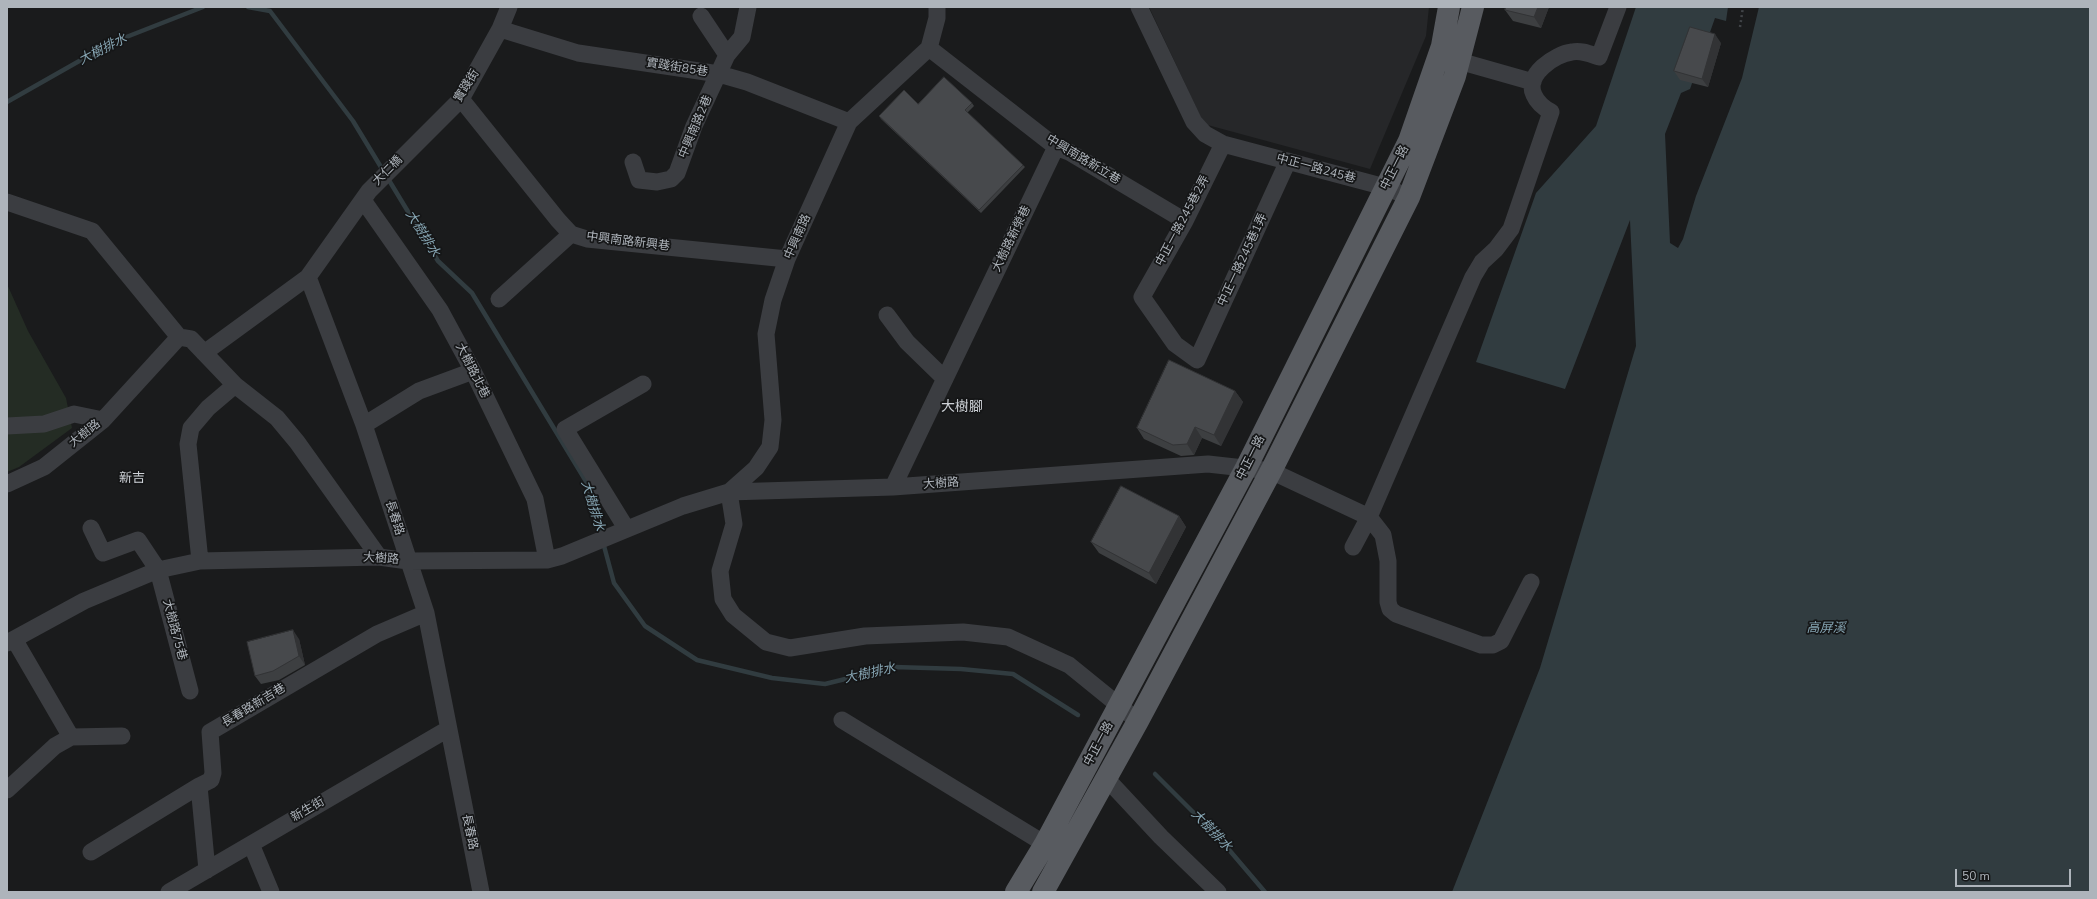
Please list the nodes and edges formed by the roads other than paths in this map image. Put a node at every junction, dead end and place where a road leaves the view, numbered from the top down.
1 (509, 7) edge
2 (748, 7) edge
3 (937, 7) edge
4 (1138, 7) edge
5 (1449, 7) edge
6 (1473, 7) edge
7 (1618, 7) edge
8 (701, 16) dead end
9 (500, 29) junction
10 (929, 48) junction
11 (727, 55) junction
12 (1459, 61) junction
13 (719, 74) junction
14 (1533, 82) junction
15 (461, 99) junction
16 (849, 122) junction
17 (1223, 144) junction
18 (1056, 147) junction
19 (407, 152) joint
20 (1288, 161) junction
21 (633, 162) dead end
22 (1385, 188) junction
23 (366, 195) junction
24 (1408, 197) junction
25 (7, 202) edge
26 (1185, 221) junction
27 (571, 234) junction
28 (788, 259) junction
29 (308, 277) junction
30 (1142, 297) joint
31 (499, 299) dead end
32 (887, 315) dead end
33 (180, 337) junction
34 (204, 353) junction
35 (473, 371) junction
36 (945, 379) junction
37 (643, 384) dead end
38 (235, 386) junction
39 (102, 420) junction
40 (364, 425) junction
41 (7, 426) edge
42 (1246, 468) junction
43 (1271, 471) junction
44 (7, 484) edge
45 (893, 487) junction
46 (729, 492) junction
47 (1369, 517) junction
48 (91, 528) dead end
49 (621, 530) junction
50 (1353, 547) dead end
51 (379, 557) junction
52 (554, 558) junction
53 (200, 561) junction
54 (408, 561) junction
55 (158, 570) junction
56 (1531, 582) dead end
57 (426, 613) junction
58 (11, 641) edge
59 (190, 691) dead end
60 (1119, 706) junction
61 (842, 720) dead end
62 (1138, 721) junction
63 (448, 729) junction
64 (71, 736) junction
65 (122, 736) dead end
66 (1106, 778) junction
67 (199, 786) junction
68 (7, 790) edge
69 (251, 844) junction
70 (1045, 844) junction
71 (91, 852) dead end
72 (207, 870) junction
73 (169, 892) edge
74 (271, 892) edge
75 (481, 892) edge
76 (1016, 892) edge
77 (1043, 892) edge
78 (1218, 892) edge

1 - 9 street, 實踐街
2 - 11 street, 中興南路2巷
3 - 10 street
4 - 17 street, 中正一路245巷
5 - 22 main road, 中正一路
6 - 12 main road, 中正一路
7 - 14 street
8 - 11 street
9 - 13 street, 實踐街85巷
9 - 15 street, 實踐街
10 - 16 street, 中興南路
10 - 18 street, 中興南路新立巷
11 - 13 street, 中興南路2巷
12 - 14 street
12 - 24 main road, 中正一路
13 - 16 street, 實踐街85巷
13 - 21 street, 中興南路2巷
14 - 47 street
15 - 19 street, 實踐街
15 - 27 street, 中興南路新興巷
16 - 28 street, 中興南路
17 - 20 street, 中正一路245巷
17 - 26 street, 中正一路245巷2弄
18 - 26 street, 中興南路新立巷
18 - 36 street, 大樹路新榮巷
19 - 23 street, 大仁橋
20 - 22 street, 中正一路245巷
20 - 30 street, 中正一路245巷1弄
22 - 24 street, 中正一路245巷
22 - 42 main road, 中正一路
23 - 29 street
23 - 35 street, 大樹路北巷
24 - 43 main road, 中正一路
25 - 33 street
26 - 30 street, 中正一路245巷2弄
27 - 28 street, 中興南路新興巷
27 - 31 street
28 - 46 street, 中興南路
29 - 34 street
29 - 40 street, 長春路
32 - 36 street
33 - 34 street
33 - 39 street, 大樹路
34 - 38 street
35 - 40 street
35 - 52 street, 大樹路北巷
36 - 45 street, 大樹路新榮巷
37 - 49 street
38 - 51 street
38 - 53 street
39 - 41 street
39 - 44 street, 大樹路
40 - 54 street, 長春路
42 - 43 street, 大樹路
42 - 45 street, 大樹路
42 - 60 main road, 中正一路
43 - 47 street, 大樹路
43 - 62 main road, 中正一路
45 - 46 street, 大樹路
46 - 49 street, 大樹路
46 - 60 street
47 - 50 street
47 - 56 street
48 - 55 street, 大樹路75巷
49 - 52 street, 大樹路
51 - 53 street, 大樹路
51 - 54 street, 大樹路
52 - 54 street, 大樹路
53 - 55 street, 大樹路
54 - 57 street, 長春路
55 - 58 street, 大樹路
55 - 59 street, 大樹路75巷
57 - 63 street, 長春路
57 - 67 street, 長春路新吉巷
58 - 64 street
60 - 62 street
60 - 70 main road, 中正一路
61 - 70 street
62 - 66 main road, 中正一路
63 - 69 street, 新生街
63 - 75 street, 長春路
64 - 65 street
64 - 68 street
66 - 77 main road, 中正一路
66 - 78 street
67 - 71 street
67 - 72 street
69 - 72 street, 新生街
69 - 74 street
70 - 76 main road, 中正一路
72 - 73 street, 新生街

